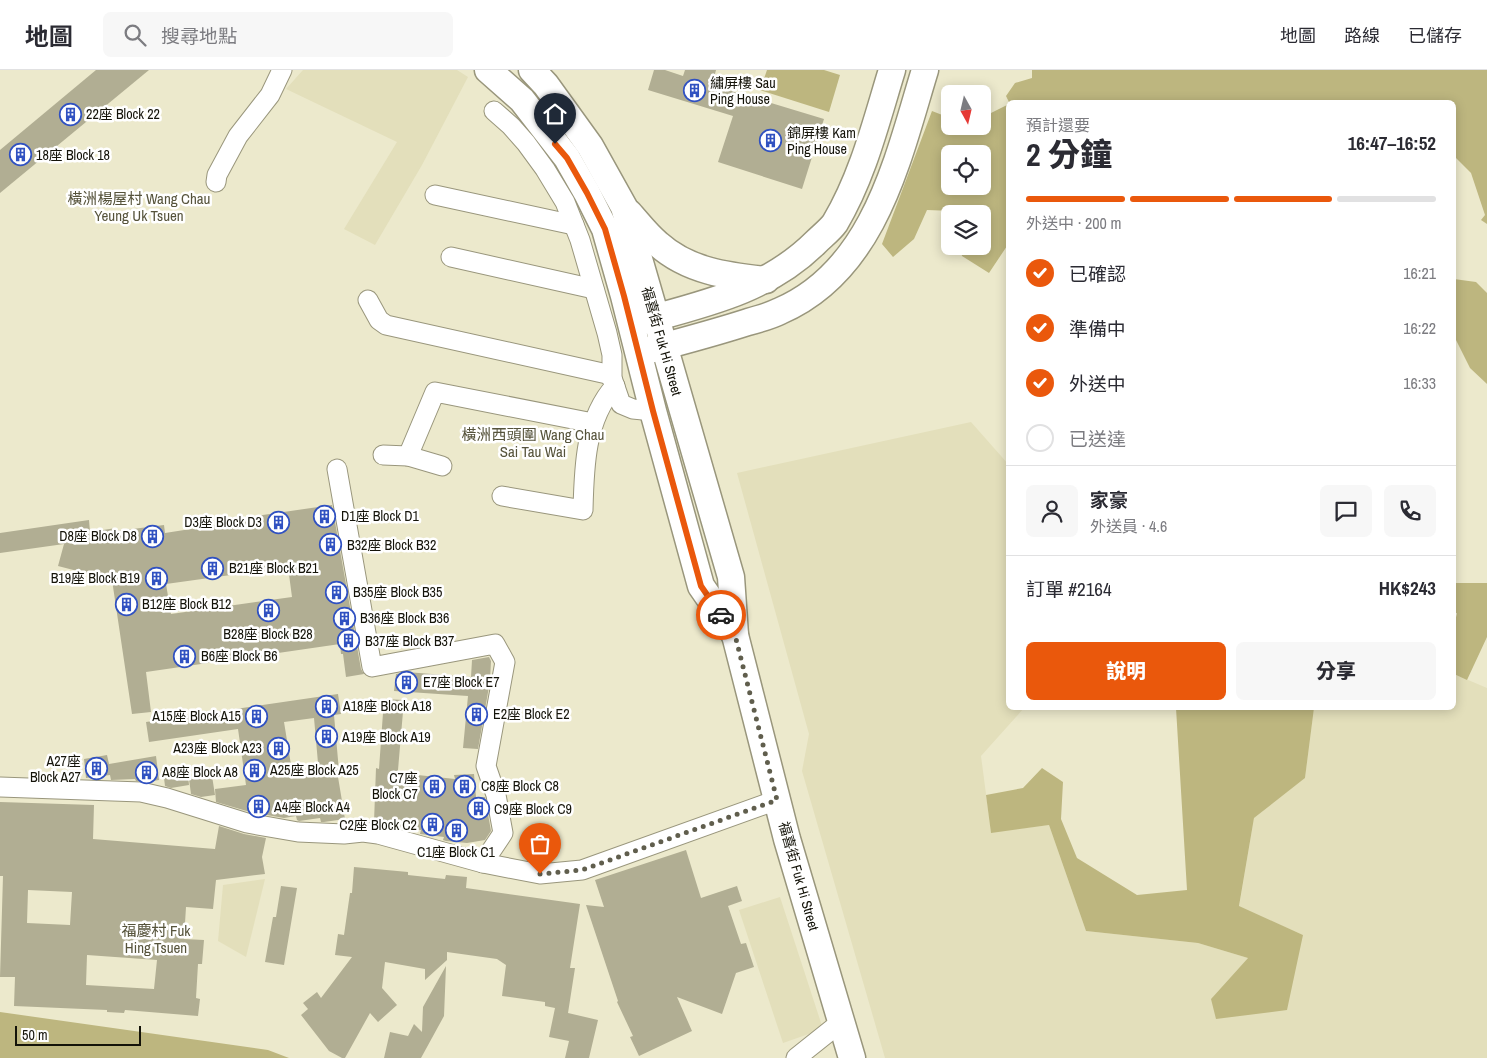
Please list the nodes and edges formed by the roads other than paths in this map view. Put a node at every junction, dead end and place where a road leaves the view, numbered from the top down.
1 (282, 70) edge
2 (488, 70) edge
3 (532, 70) edge
4 (892, 70) edge
5 (925, 70) edge
6 (494, 111) dead end
7 (216, 182) dead end
8 (435, 196) dead end
9 (624, 207) junction
10 (574, 225) junction
11 (451, 258) dead end
12 (766, 280) junction
13 (594, 289) junction
14 (368, 300) dead end
15 (643, 320) junction
16 (651, 349) junction
17 (614, 382) junction
18 (653, 411) junction
19 (593, 423) junction
20 (383, 455) dead end
21 (408, 456) junction
22 (442, 466) dead end
23 (337, 469) dead end
24 (502, 496) dead end
25 (735, 635) junction
26 (0, 787) edge
27 (777, 800) junction
28 (484, 863) junction
29 (841, 1022) junction
30 (796, 1058) edge
31 (852, 1058) edge

1 - 7 street
2 - 15 main road, 福喜街 Fuk Hi Street
3 - 9 main road, 福喜街 Fuk Hi Street
4 - 12 main road
5 - 16 main road
6 - 10 street
8 - 10 street
9 - 12 main road
9 - 15 main road, 福喜街 Fuk Hi Street
10 - 13 street
11 - 13 street
12 - 15 main road
13 - 17 street
14 - 17 street
15 - 16 main road, 福喜街 Fuk Hi Street
16 - 18 main road, 福喜街 Fuk Hi Street
16 - 25 main road, 福喜街 Fuk Hi Street
17 - 18 street
17 - 19 street
18 - 25 main road, 福喜街 Fuk Hi Street
19 - 21 street
19 - 24 street
20 - 21 street
21 - 22 street
23 - 28 street
25 - 27 main road, 福喜街 Fuk Hi Street
26 - 28 street
27 - 28 street
27 - 29 main road, 福喜街 Fuk Hi Street
29 - 30 street
29 - 31 main road, 福喜街 Fuk Hi Street

